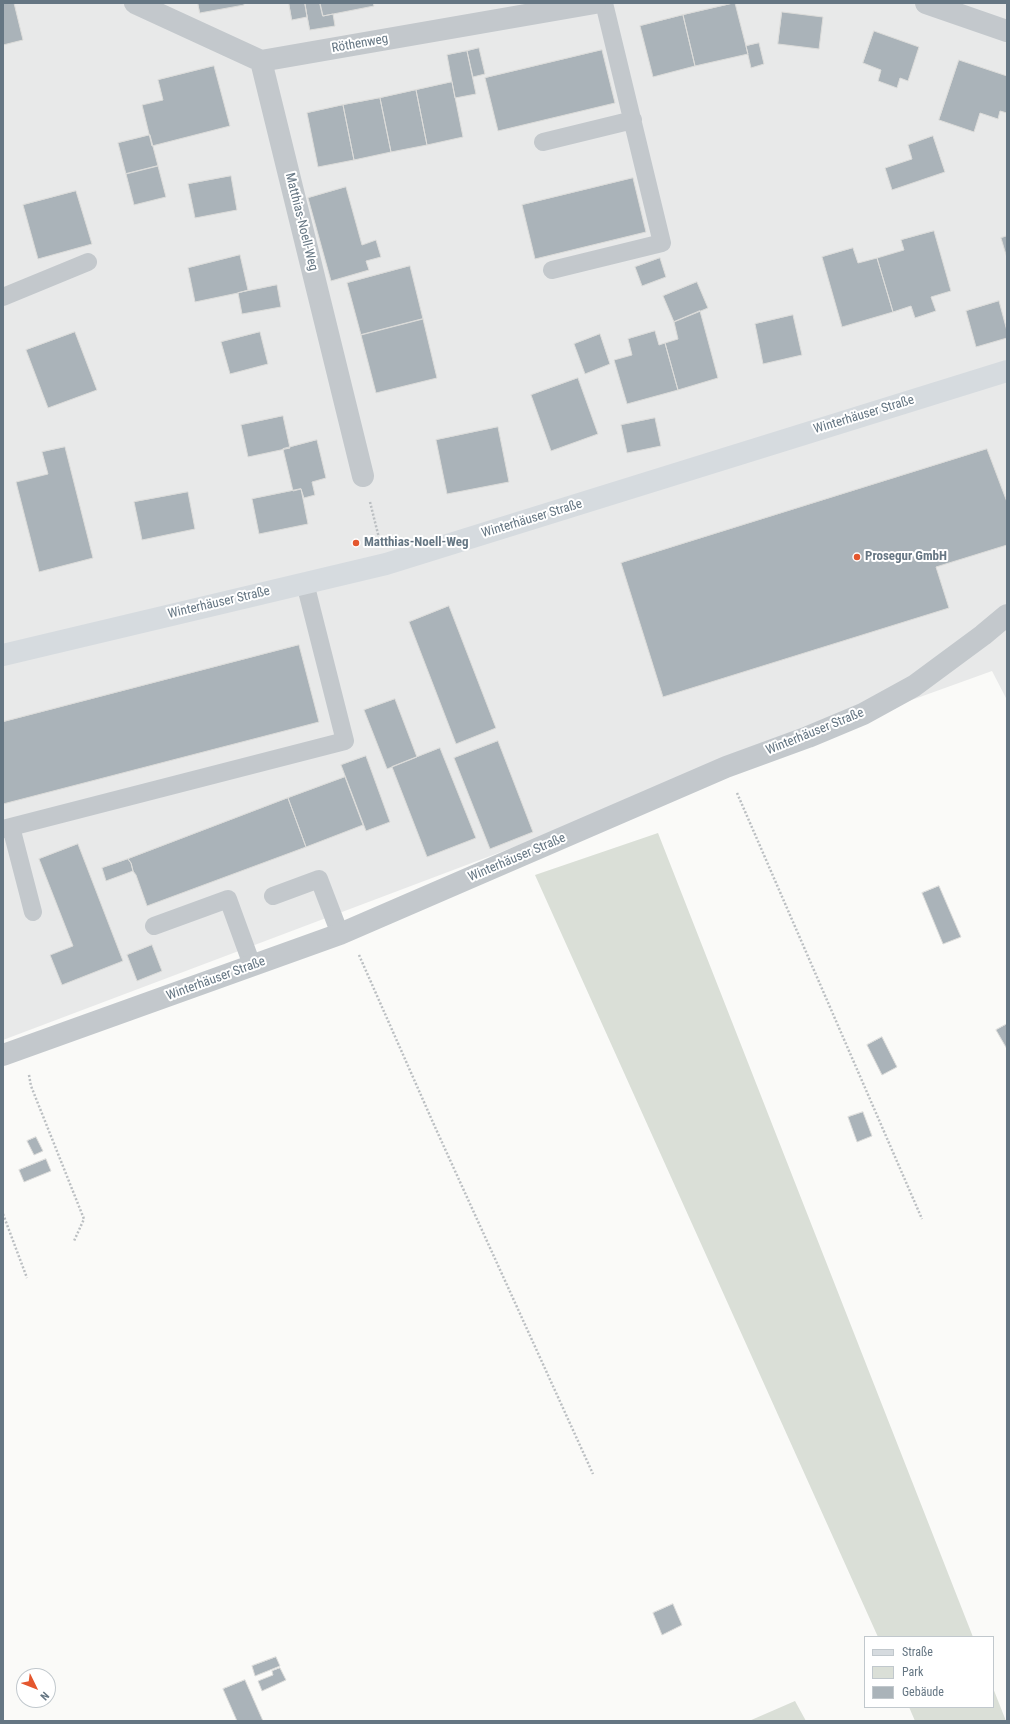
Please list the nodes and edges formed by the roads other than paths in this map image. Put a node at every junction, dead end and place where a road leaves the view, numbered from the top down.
1 (136, 3) edge
2 (595, 3) edge
3 (604, 3) edge
4 (926, 3) edge
5 (1007, 31) edge
6 (261, 61) junction
7 (633, 120) junction
8 (543, 142) dead end
9 (88, 262) dead end
10 (552, 270) dead end
11 (3, 297) edge
12 (1007, 371) edge
13 (363, 476) road end
14 (304, 583) junction
15 (1007, 615) edge
16 (3, 654) edge
17 (7, 828) edge
18 (272, 896) dead end
19 (33, 912) dead end
20 (154, 926) dead end
21 (344, 932) junction
22 (252, 966) junction
23 (3, 1055) edge

1 - 6 street
2 - 6 street, Röthenweg
3 - 7 lane
4 - 5 street
6 - 13 street, Matthias-Noell-Weg
7 - 8 lane
7 - 10 lane
9 - 11 lane
12 - 14 main road, Winterhäuser Straße
14 - 16 main road, Winterhäuser Straße
14 - 17 lane
15 - 21 street, Winterhäuser Straße
17 - 19 lane
18 - 21 lane
20 - 22 lane
21 - 22 street, Winterhäuser Straße
22 - 23 street, Winterhäuser Straße

